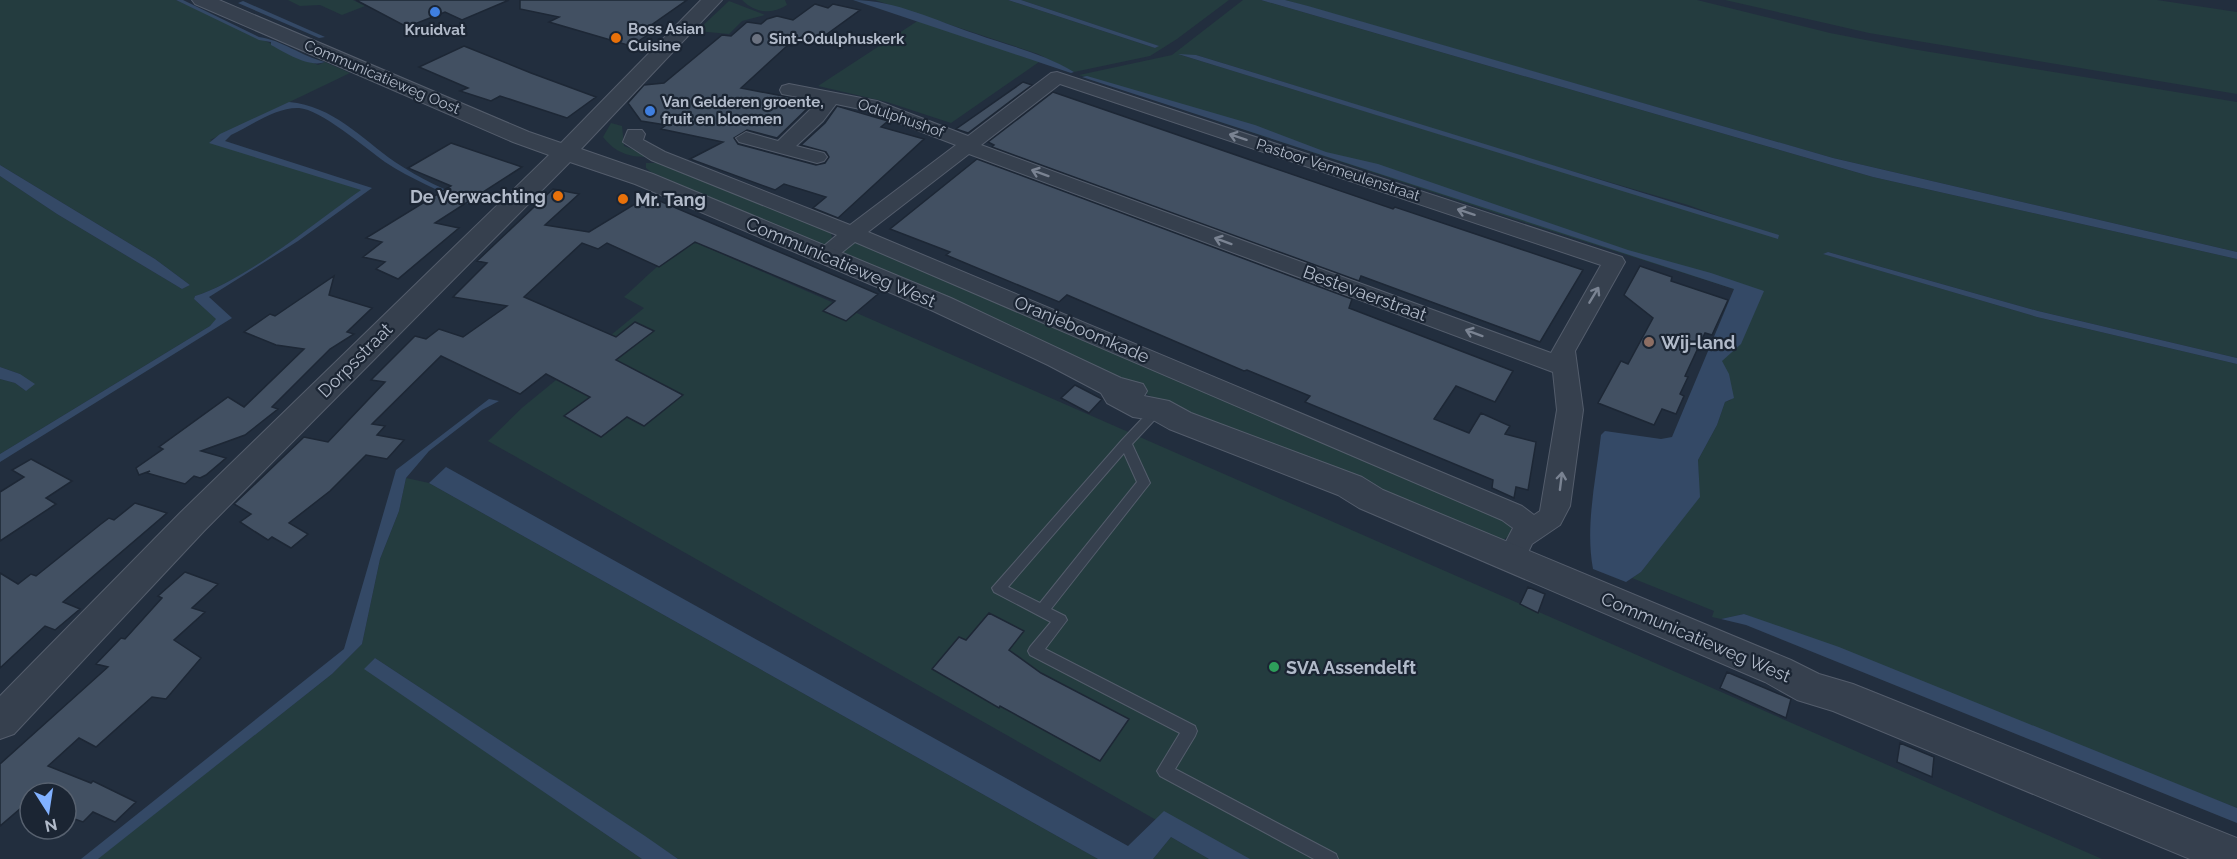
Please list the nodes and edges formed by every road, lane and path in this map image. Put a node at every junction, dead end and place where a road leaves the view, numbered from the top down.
1 (202, 0) edge
2 (712, 0) edge
3 (789, 90) dead end
4 (831, 98) junction
5 (635, 134) dead end
6 (746, 138) dead end
7 (968, 144) junction
8 (782, 148) junction
9 (564, 151) junction
10 (817, 157) dead end
11 (853, 233) junction
12 (823, 256) junction
13 (1565, 367) junction
14 (1158, 409) junction
15 (1125, 443) junction
16 (1522, 543) junction
17 (1042, 610) junction
18 (0, 722) edge
19 (2237, 858) edge
20 (1330, 859) edge

1 - 9 street, Communicatieweg Oost
2 - 9 street, Dorpsstraat
3 - 4 street, Odulphushof
4 - 7 street, Odulphushof
4 - 8 street
5 - 11 street, Oranjeboomkade
6 - 8 street
7 - 11 street
13 -> 7 street, Bestevaerstraat
13 -> 7 street, Pastoor Vermeulenstraat
8 - 10 street
9 - 12 street, Communicatieweg West
9 - 18 street, Dorpsstraat
11 - 12 street
11 - 16 street, Oranjeboomkade
12 - 14 street, Communicatieweg West
16 -> 13 street
14 - 15 lane
14 - 16 street, Communicatieweg West
15 - 17 lane
15 - 17 lane
16 - 19 street, Communicatieweg West
17 - 20 lane

